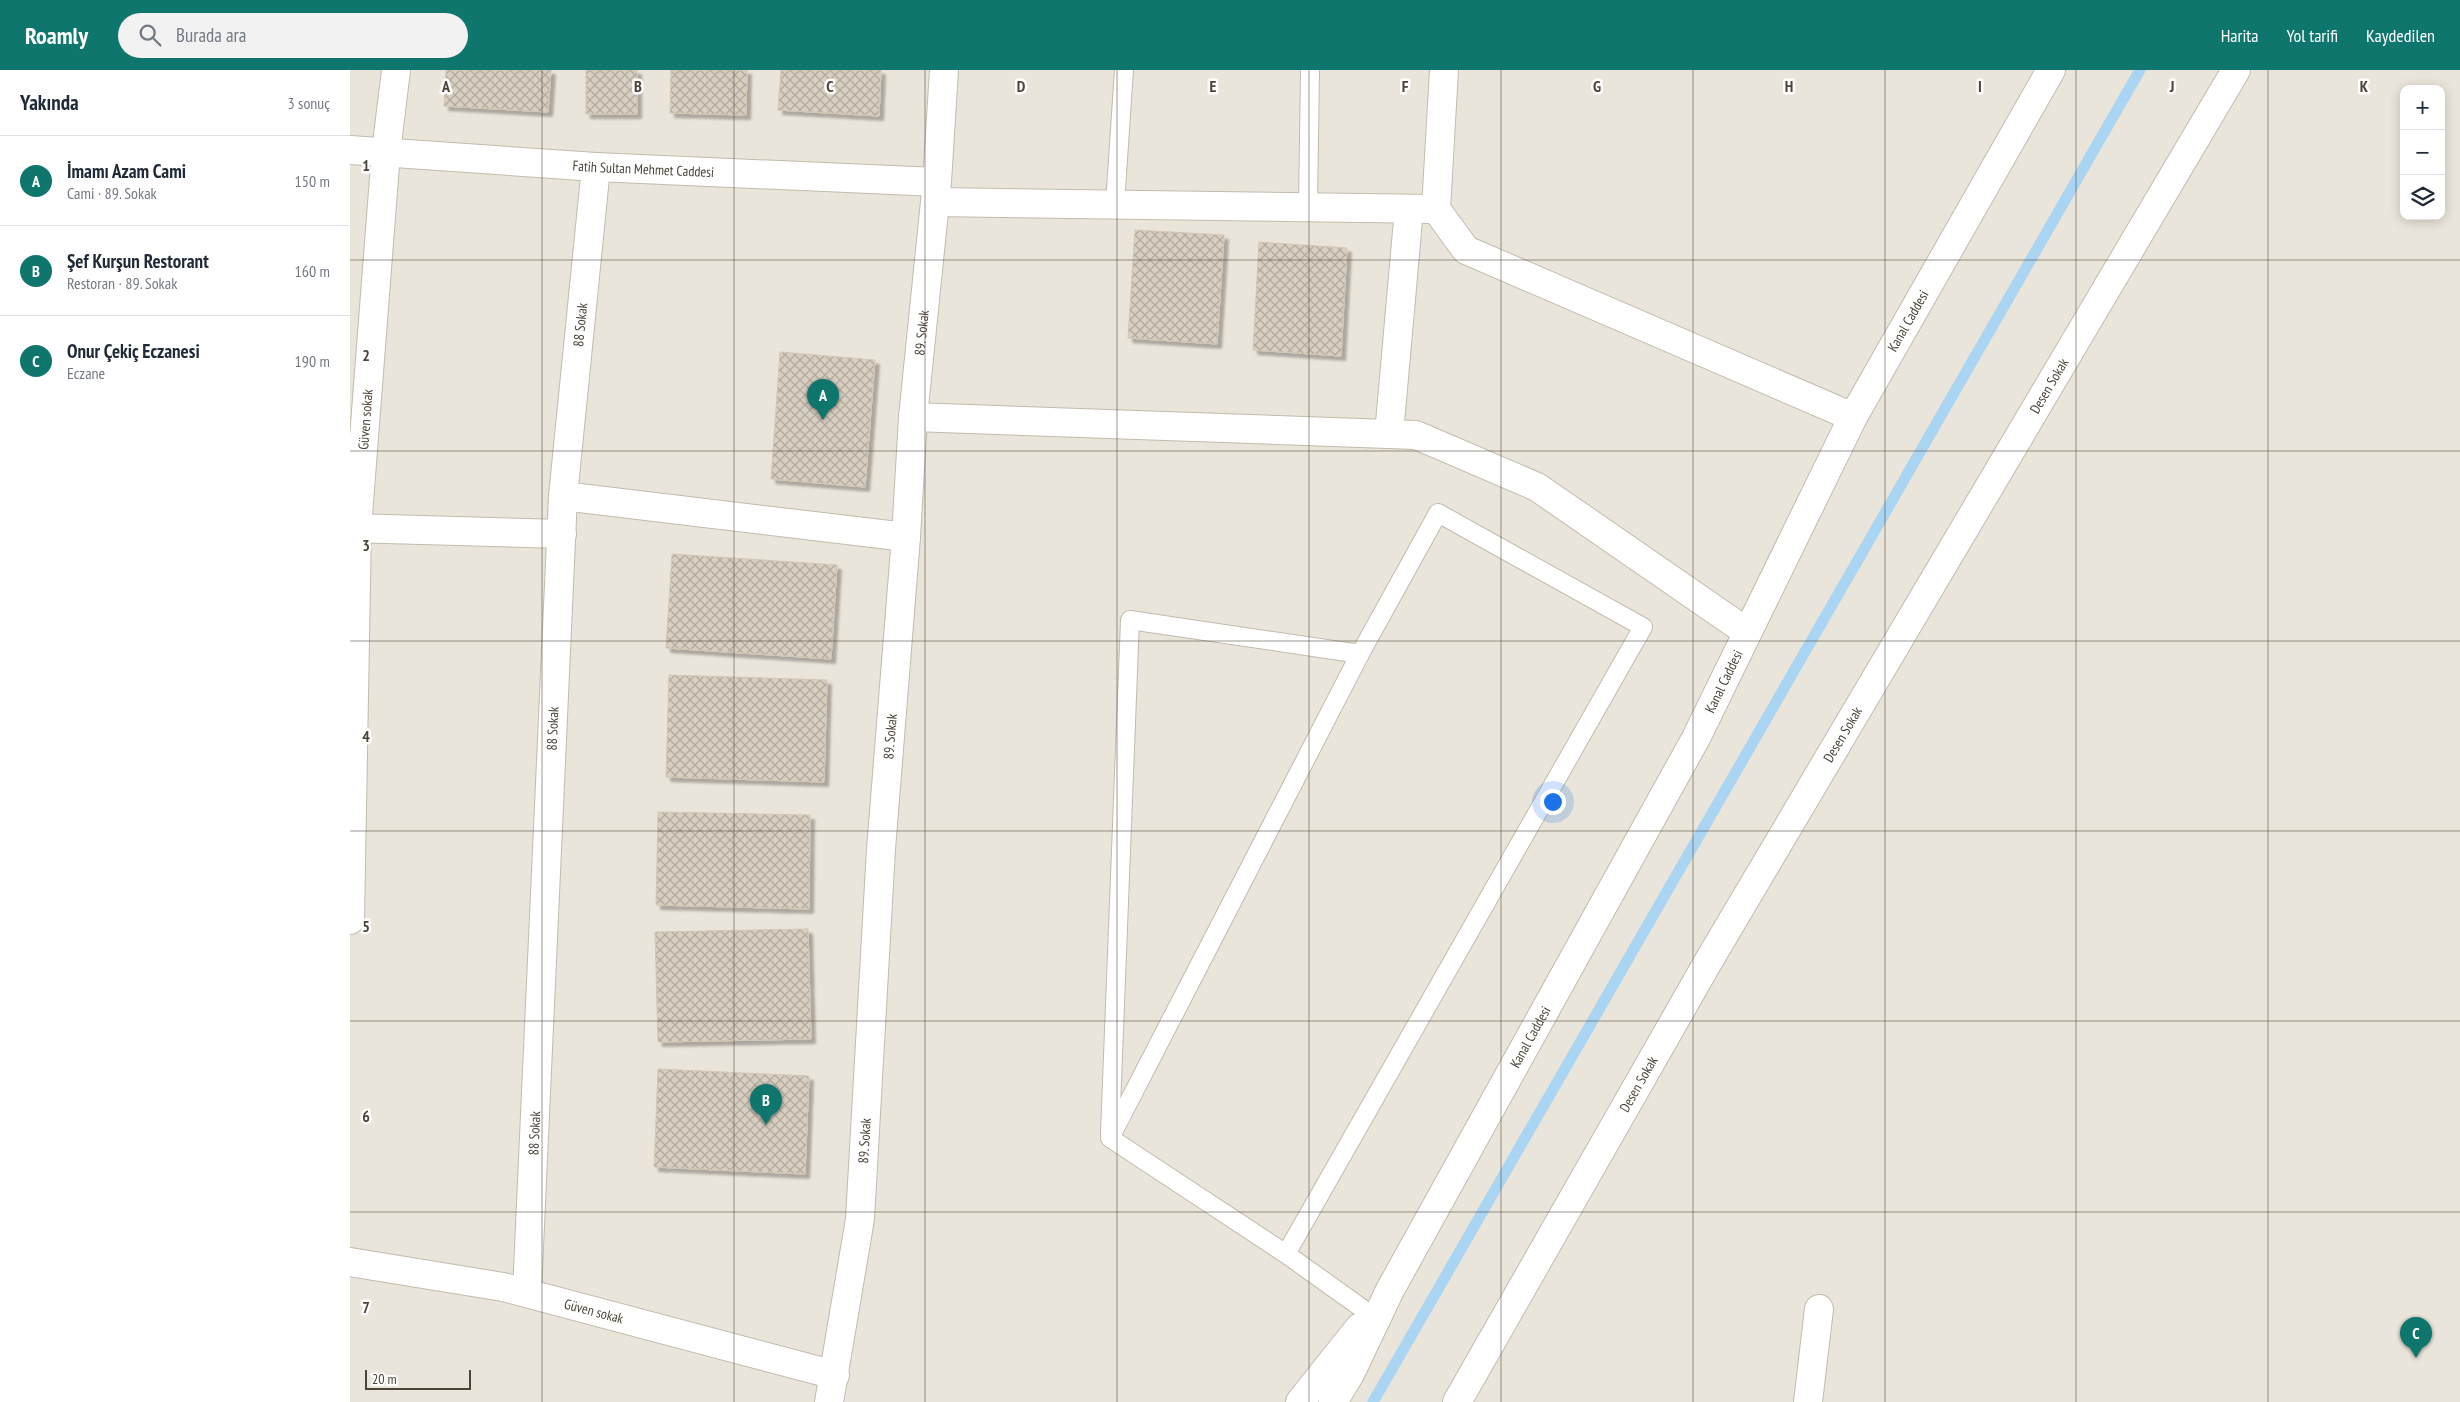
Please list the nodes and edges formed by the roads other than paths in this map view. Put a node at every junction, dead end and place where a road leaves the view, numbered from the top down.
1 (396, 70) edge
2 (944, 70) edge
3 (1124, 70) edge
4 (1310, 70) edge
5 (1444, 70) edge
6 (2051, 70) edge
7 (2236, 70) edge
8 (350, 150) edge
9 (386, 152) junction
10 (596, 167) junction
11 (936, 192) junction
12 (1115, 204) junction
13 (1308, 207) junction
14 (1409, 209) junction
15 (1436, 209) junction
16 (913, 417) junction
17 (1853, 417) junction
18 (1389, 434) junction
19 (563, 496) junction
20 (354, 528) edge
21 (562, 534) junction
22 (906, 537) junction
23 (1747, 632) junction
24 (1360, 654) junction
25 (350, 920) edge
26 (1110, 1138) junction
27 (1286, 1254) junction
28 (350, 1262) edge
29 (1390, 1290) junction
30 (526, 1292) junction
31 (1819, 1309) dead end
32 (1370, 1314) junction
33 (835, 1375) junction
34 (829, 1402) edge
35 (1300, 1402) edge
36 (1332, 1402) edge
37 (1457, 1402) edge
38 (1808, 1402) edge

1 - 9 street, Güven sokak
2 - 11 street, 89. Sokak
3 - 12 lane
4 - 13 lane
5 - 15 street
6 - 17 street, Kanal Caddesi
7 - 37 street, Desen Sokak
8 - 9 street, Fatih Sultan Mehmet Caddesi
9 - 10 street, Fatih Sultan Mehmet Caddesi
9 - 20 street, Güven sokak
10 - 11 street, Fatih Sultan Mehmet Caddesi
10 - 19 street, 88 Sokak
11 - 12 street, Fatih Sultan Mehmet Caddesi
11 - 16 street, 89. Sokak
12 - 13 street, Fatih Sultan Mehmet Caddesi
13 - 14 street, Fatih Sultan Mehmet Caddesi
14 - 15 street, Fatih Sultan Mehmet Caddesi
14 - 18 street
15 - 17 street
16 - 18 street
16 - 22 street, 89. Sokak
17 - 23 street, Kanal Caddesi
18 - 23 street
19 - 21 street, 88 Sokak
19 - 22 street
20 - 21 street
20 - 25 street, Güven sokak
21 - 30 street, 88 Sokak
22 - 33 street, 89. Sokak
23 - 29 street, Kanal Caddesi
24 - 26 lane
24 - 26 lane
24 - 27 lane
26 - 27 lane
27 - 32 lane
28 - 30 street, Güven sokak
29 - 32 street
29 - 36 street
30 - 33 street, Güven sokak
31 - 38 street
32 - 35 street
33 - 34 street, 89. Sokak

